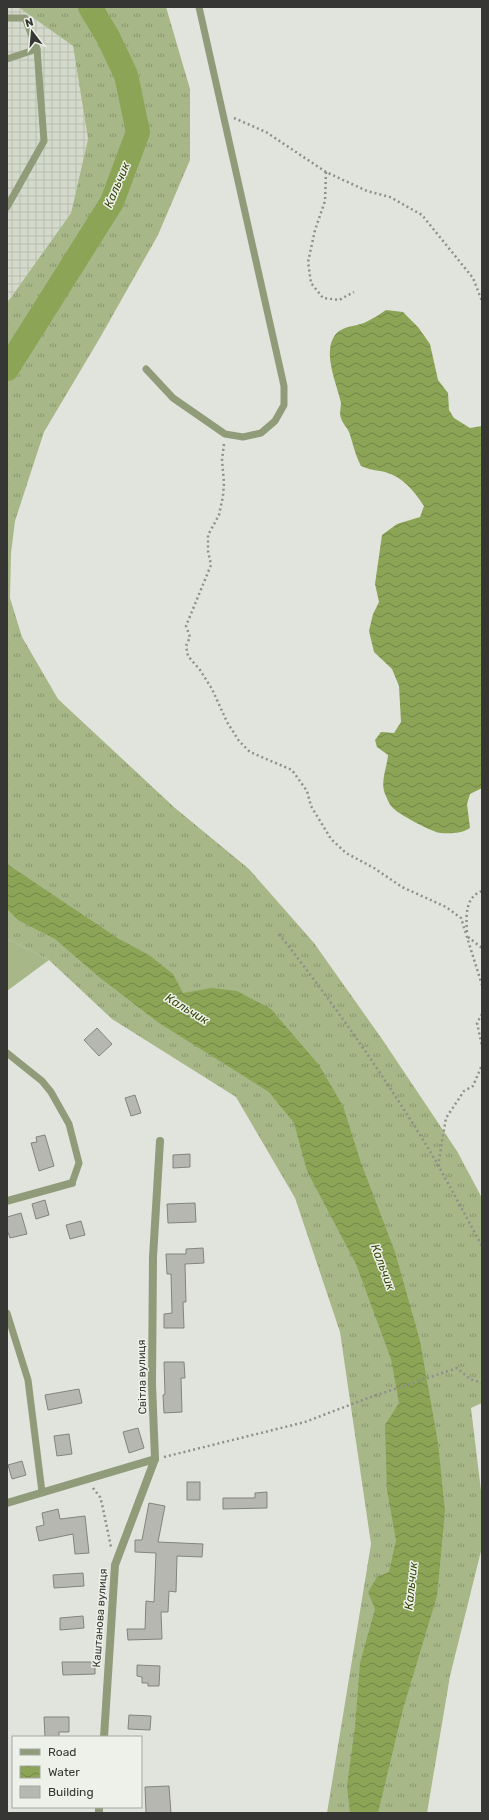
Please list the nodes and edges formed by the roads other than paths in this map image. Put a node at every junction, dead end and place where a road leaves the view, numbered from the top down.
1 (199, 7) edge
2 (7, 18) edge
3 (37, 49) junction
4 (7, 58) edge
5 (7, 207) edge
6 (146, 369) dead end
7 (7, 1053) edge
8 (160, 1141) dead end
9 (72, 1183) joint
10 (7, 1201) edge
11 (7, 1313) edge
12 (155, 1459) junction
13 (42, 1492) junction
14 (7, 1503) edge
15 (104, 1736) edge

1 - 6 lane
2 - 3 lane
3 - 4 lane
3 - 5 lane
7 - 9 lane
8 - 12 street, Світла вулиця
9 - 10 street
11 - 13 lane
12 - 13 street
12 - 15 street, Каштанова вулиця
13 - 14 street

